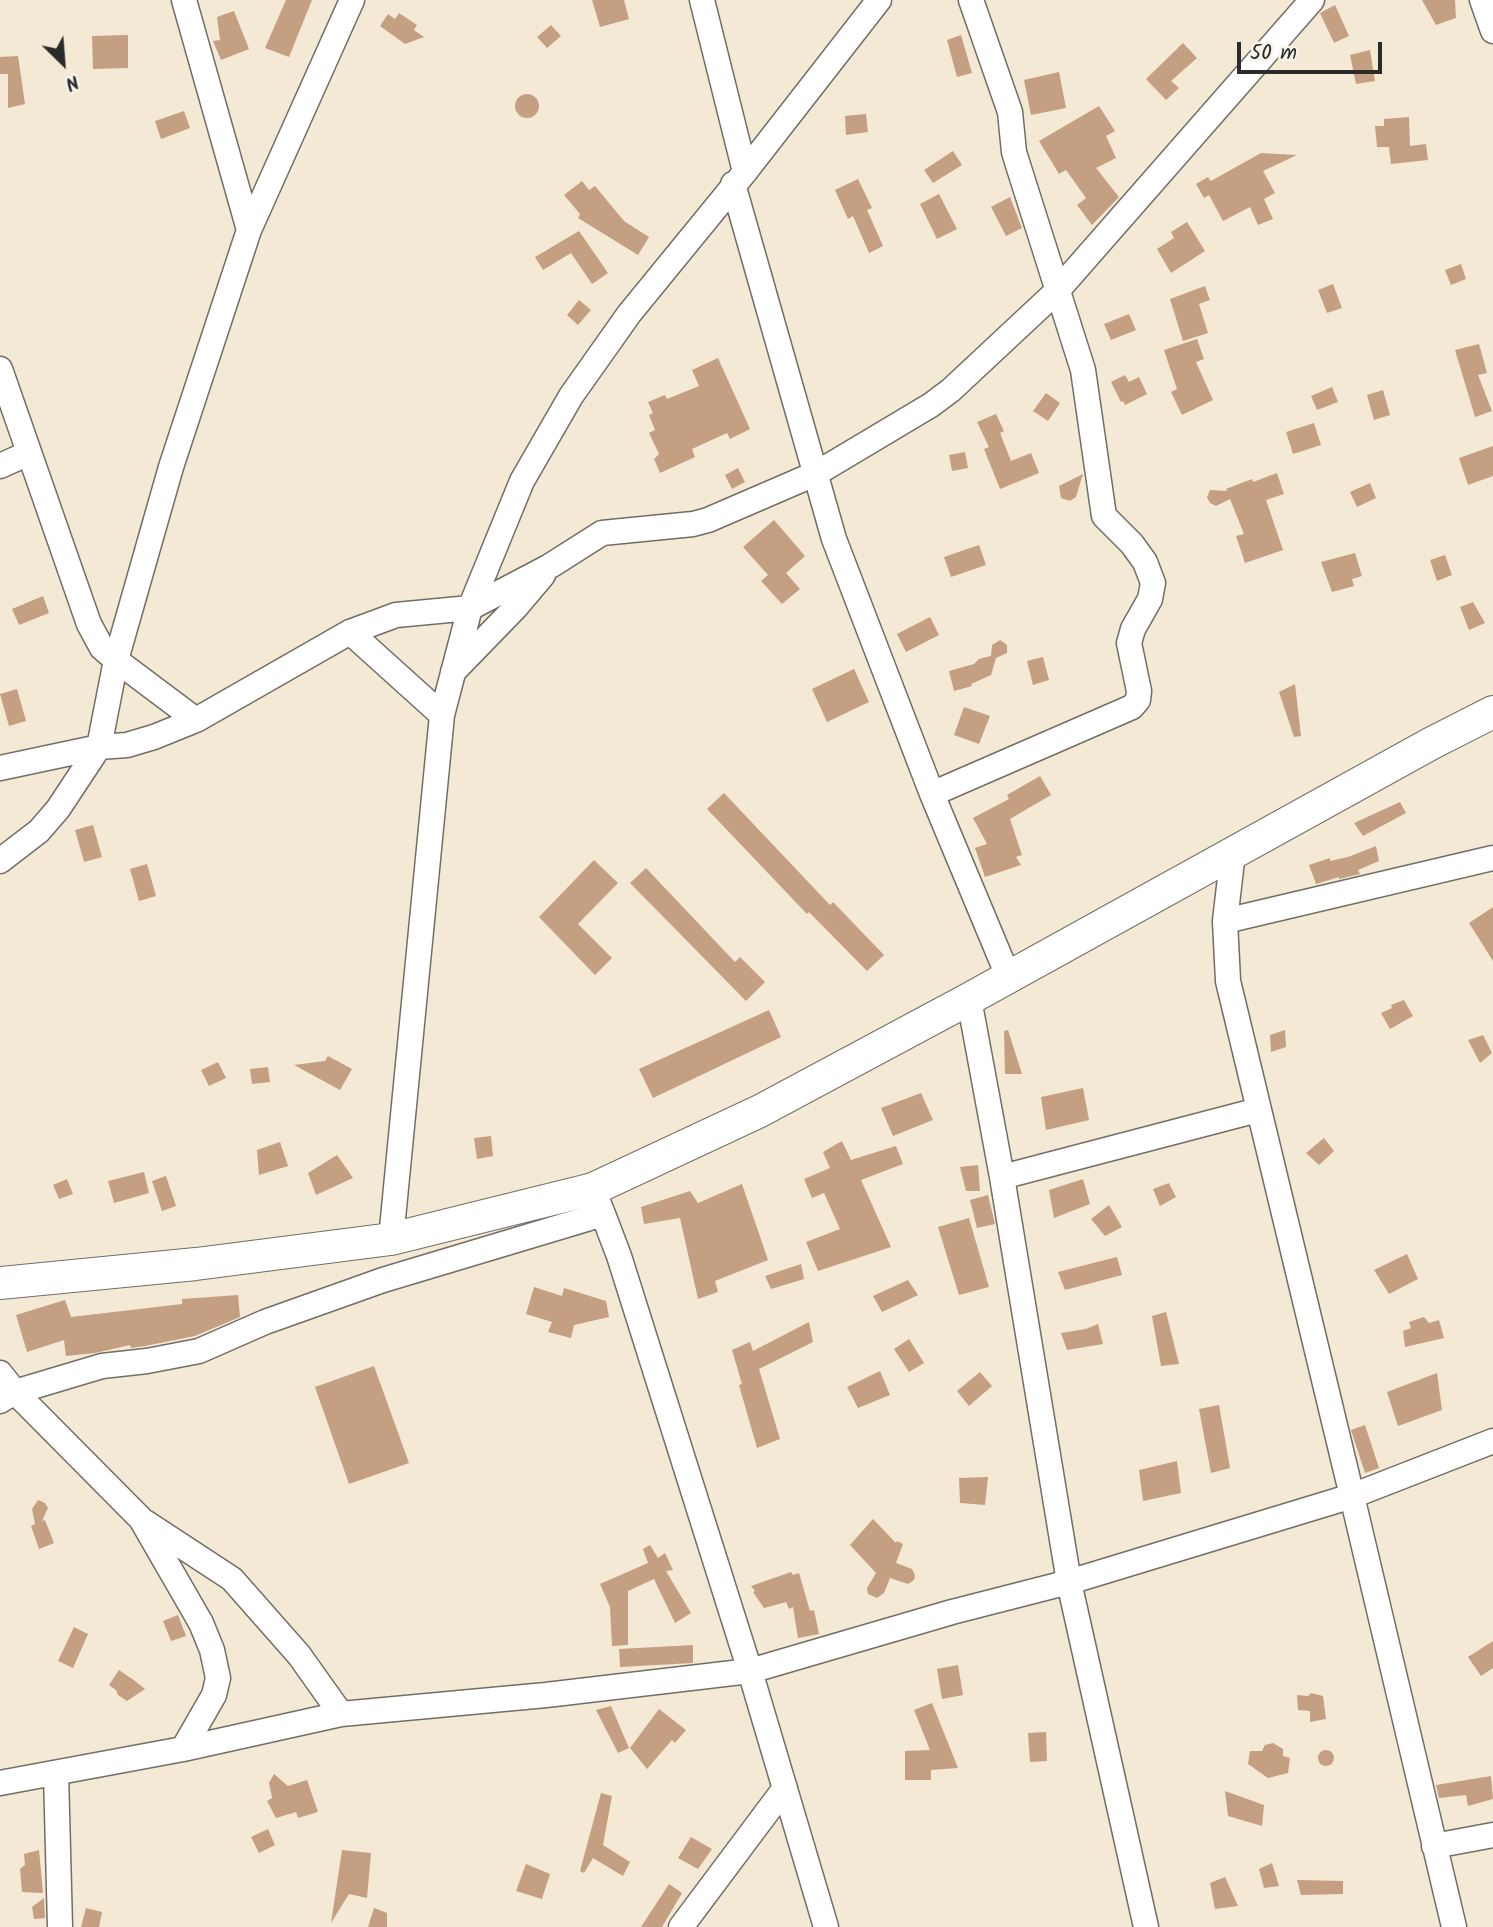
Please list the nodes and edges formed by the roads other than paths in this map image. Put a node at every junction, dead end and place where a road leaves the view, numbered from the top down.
1 (184, 0) edge
2 (352, 0) edge
3 (702, 0) edge
4 (879, 0) edge
5 (971, 0) edge
6 (1482, 0) edge
7 (1305, 2) edge
8 (1493, 31) edge
9 (739, 178) junction
10 (249, 230) junction
11 (1057, 291) junction
12 (0, 369) edge
13 (29, 453) junction
14 (0, 466) edge
15 (817, 473) junction
16 (550, 566) junction
17 (470, 608) junction
18 (350, 632) junction
19 (116, 660) junction
20 (452, 673) junction
21 (1493, 712) edge
22 (442, 715) junction
23 (196, 720) junction
24 (99, 747) junction
25 (0, 768) edge
26 (932, 794) junction
27 (1233, 852) junction
28 (1493, 858) edge
29 (0, 861) edge
30 (1225, 922) junction
31 (1008, 976) junction
32 (969, 999) junction
33 (1258, 1110) junction
34 (1002, 1177) junction
35 (598, 1202) junction
36 (391, 1239) junction
37 (0, 1283) edge
38 (5, 1389) edge
39 (1493, 1441) edge
40 (1352, 1496) junction
41 (141, 1519) junction
42 (1069, 1582) junction
43 (750, 1671) junction
44 (341, 1714) junction
45 (183, 1749) junction
46 (56, 1773) junction
47 (0, 1783) edge
48 (785, 1788) junction
49 (1493, 1835) edge
50 (1434, 1846) junction
51 (60, 1927) edge
52 (681, 1927) edge
53 (827, 1927) edge
54 (1146, 1927) edge
55 (1454, 1927) edge

1 - 10 street
2 - 10 street
3 - 9 street
4 - 9 street
5 - 11 street
6 - 8 street
7 - 11 street
9 - 15 street
9 - 17 street
10 - 19 street
11 - 15 street
11 - 26 street
12 - 13 street
13 - 14 street
13 - 19 street
15 - 16 street
15 - 26 street
16 - 17 street
16 - 20 street
17 - 18 street
17 - 20 street
18 - 22 street
18 - 23 street
19 - 23 street
19 - 24 street
20 - 22 street
21 - 27 main road
22 - 36 street
23 - 24 street
24 - 25 street
24 - 29 street
26 - 31 street
27 - 30 street
27 - 31 main road
28 - 30 street
30 - 33 street
31 - 32 main road
32 - 34 street
32 - 35 main road
33 - 34 street
33 - 40 street
34 - 42 street
35 - 36 main road
35 - 38 street
35 - 43 street
36 - 37 main road
38 - 41 street
39 - 40 street
40 - 42 street
40 - 50 street
41 - 44 street
41 - 45 street
42 - 43 street
42 - 54 street
43 - 44 street
43 - 48 street
44 - 45 street
45 - 46 street
46 - 47 street
46 - 51 street
48 - 52 street
48 - 53 street
49 - 50 street
50 - 55 street

